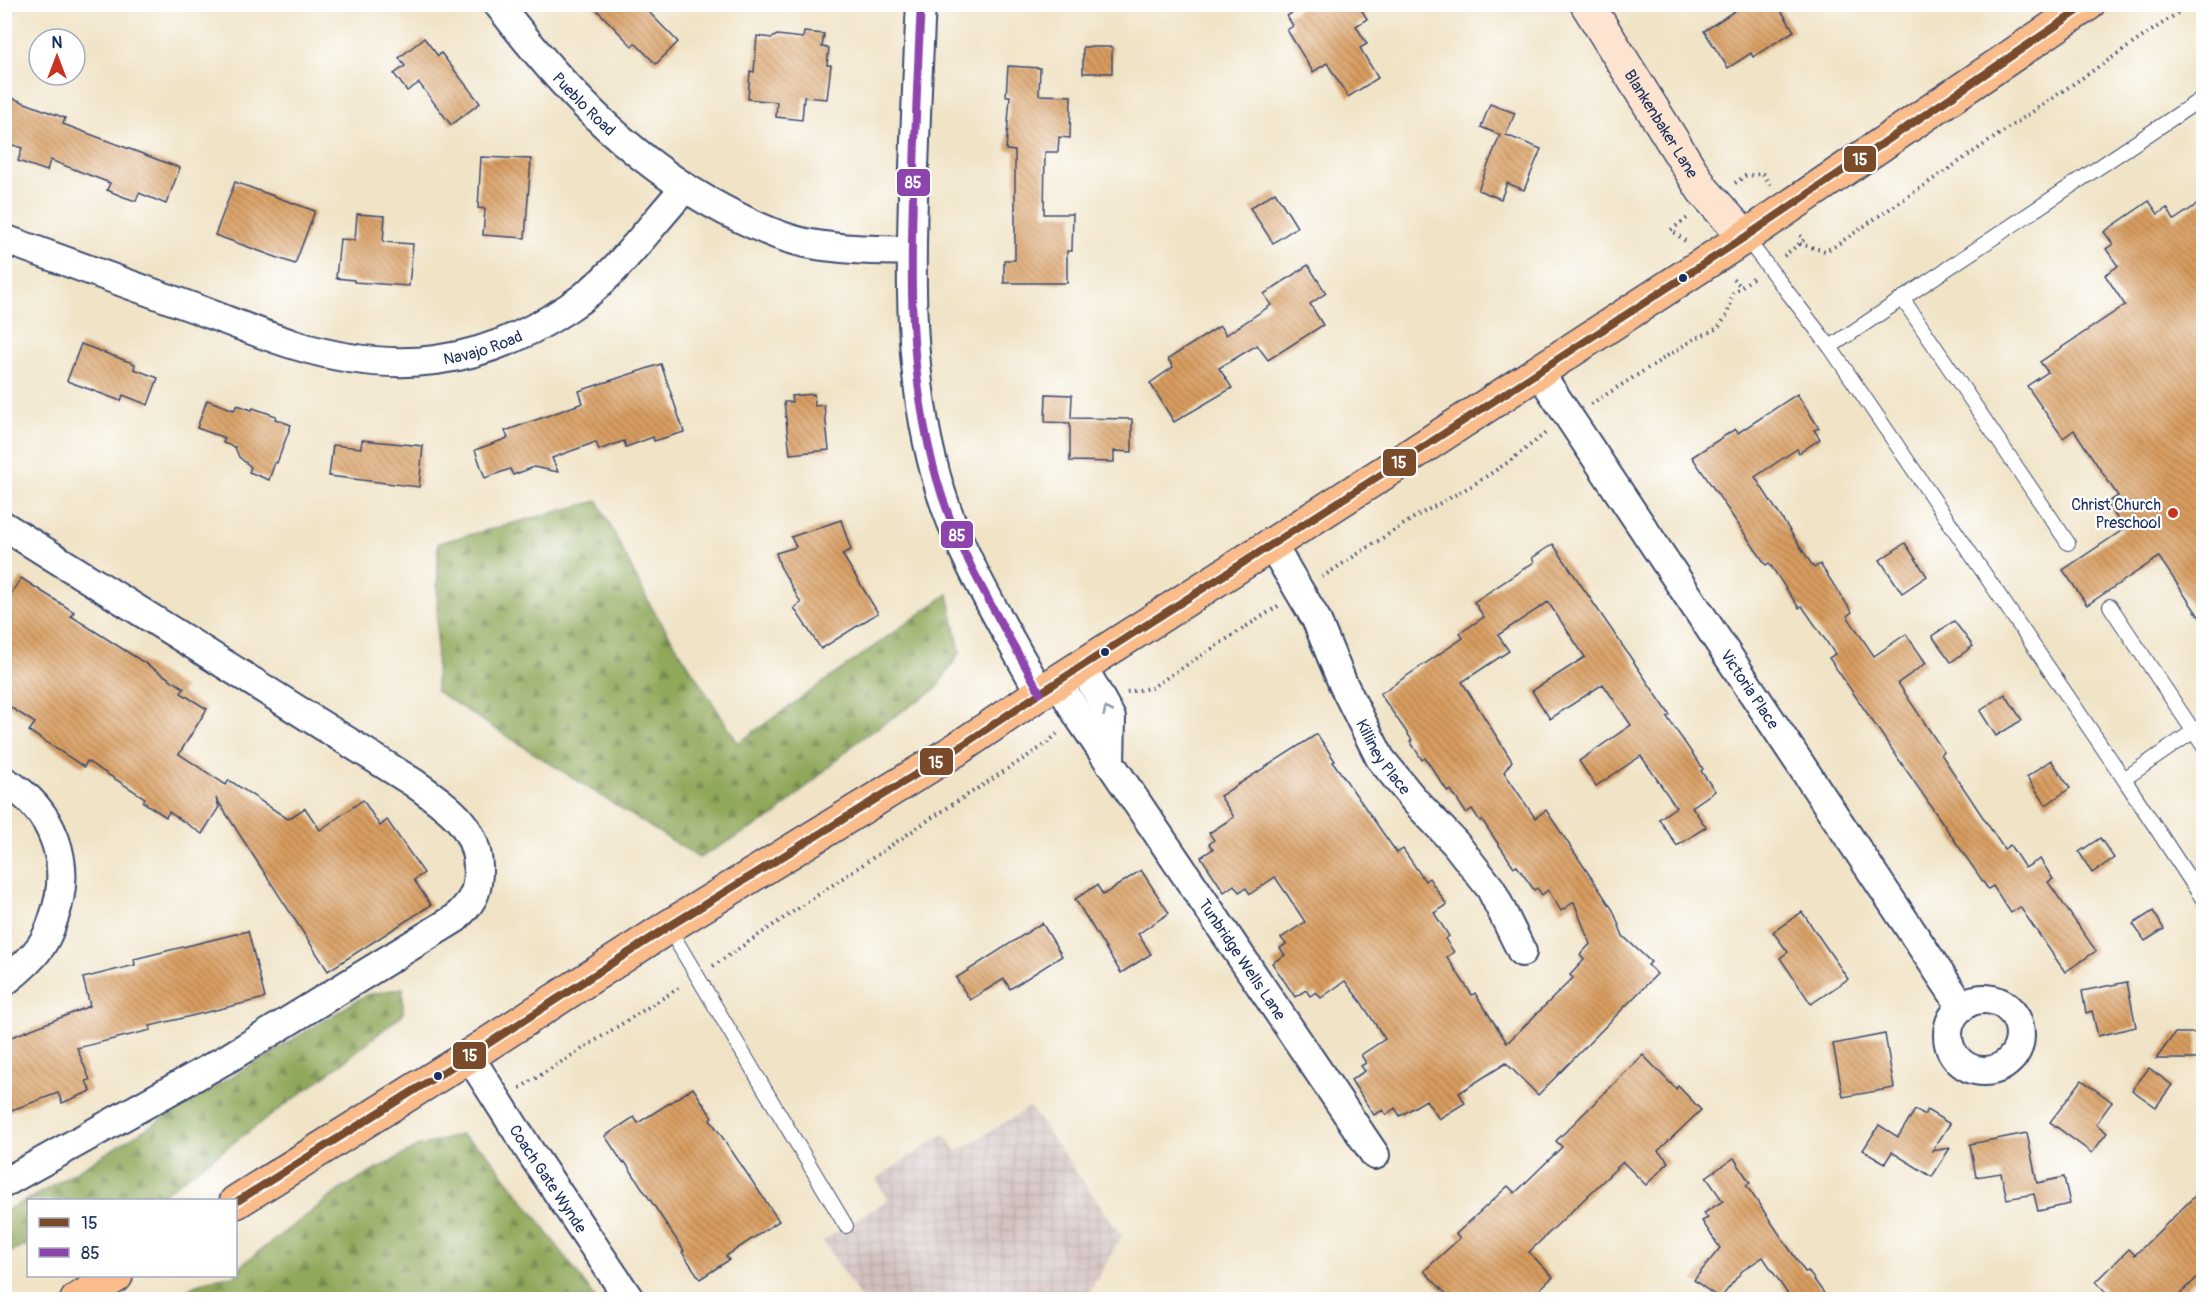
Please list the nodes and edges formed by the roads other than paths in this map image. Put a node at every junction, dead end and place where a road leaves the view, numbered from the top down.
1 (498, 4) edge
2 (921, 4) edge
3 (1587, 4) edge
4 (2088, 4) edge
5 (2204, 97) edge
6 (685, 188) junction
7 (1745, 237) junction
8 (4, 238) edge
9 (911, 251) junction
10 (1902, 298) junction
11 (1830, 347) junction
12 (1539, 372) junction
13 (4, 526) edge
14 (2068, 543) dead end
15 (1272, 545) junction
16 (2110, 606) dead end
17 (1060, 680) junction
18 (2198, 728) edge
19 (2204, 747) edge
20 (2124, 779) junction
21 (4, 781) edge
22 (2204, 901) edge
23 (668, 927) junction
24 (1522, 951) dead end
25 (4, 982) edge
26 (1962, 1007) dead end
27 (468, 1056) junction
28 (1375, 1155) dead end
29 (4, 1183) edge
30 (237, 1201) edge
31 (846, 1226) dead end
32 (113, 1277) edge
33 (77, 1299) edge
34 (630, 1299) edge

1 - 6 street, Pueblo Road
2 - 9 street, Tunbridge Wells Lane
3 - 7 street, Blankenbaker Lane
4 - 7 main road
5 - 10 lane
6 - 8 street, Navajo Road
6 - 9 street
7 - 11 lane
7 - 12 main road
9 - 17 street, Tunbridge Wells Lane
10 - 11 lane
10 - 14 lane
11 - 20 lane
12 - 15 main road
12 - 26 street, Victoria Place
13 - 29 street
15 - 17 main road
15 - 24 street, Killiney Place
16 - 18 lane
17 - 23 main road
17 - 28 street, Tunbridge Wells Lane
18 - 19 lane
18 - 20 lane
20 - 22 lane
21 - 25 street
23 - 27 main road
23 - 31 lane
27 - 30 main road
27 - 34 street, Coach Gate Wynde
32 - 33 main road

